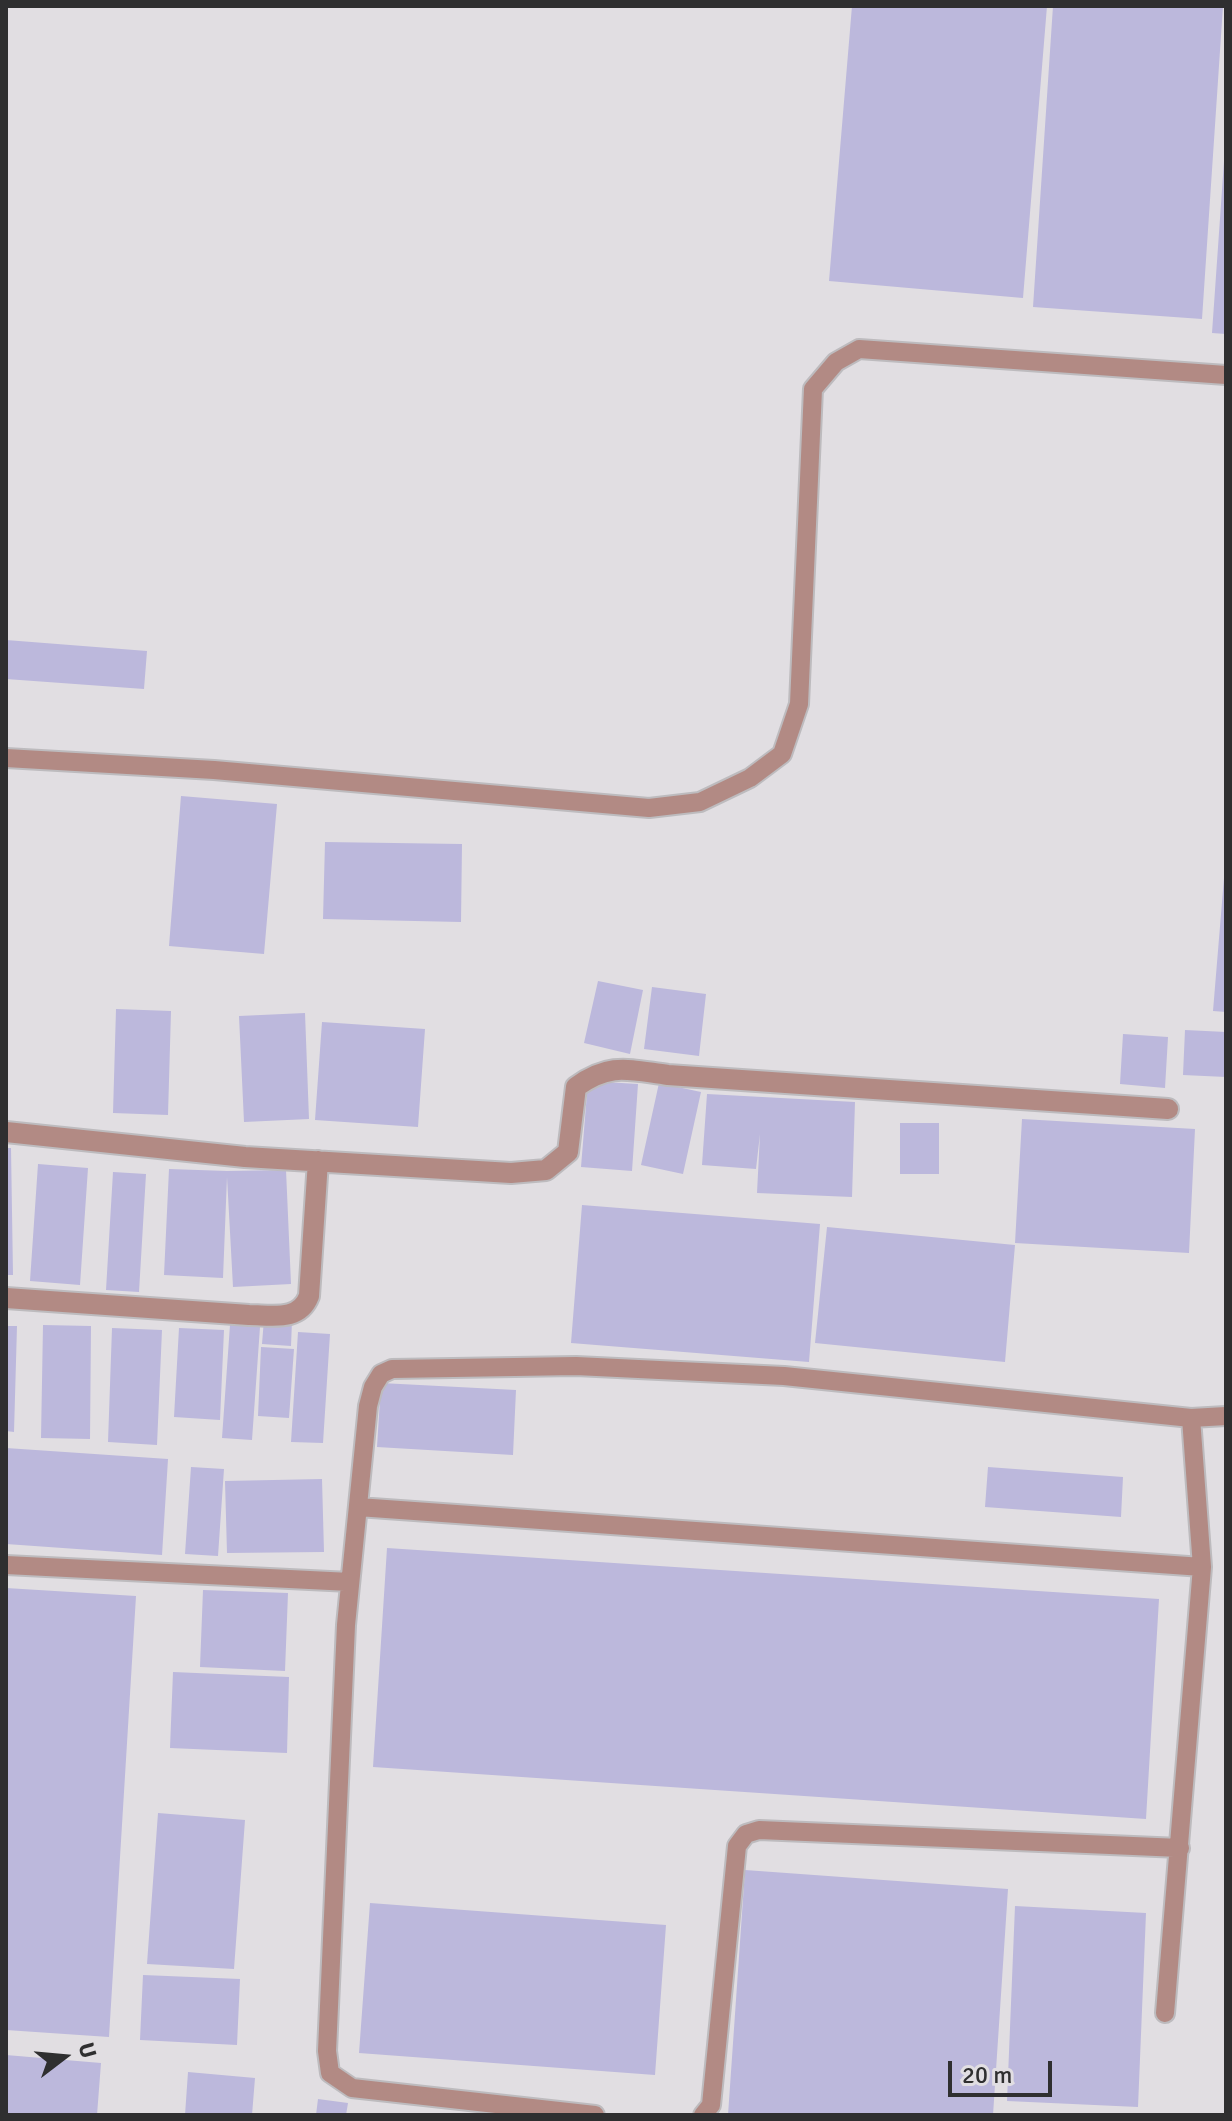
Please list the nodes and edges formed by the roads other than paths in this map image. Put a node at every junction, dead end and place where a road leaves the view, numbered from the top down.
1 (1226, 375) edge
2 (6, 758) edge
3 (1168, 1109) dead end
4 (6, 1132) edge
5 (318, 1161) junction
6 (6, 1298) edge
7 (1226, 1416) edge
8 (1191, 1418) junction
9 (358, 1507) junction
10 (6, 1565) edge
11 (1202, 1567) junction
12 (350, 1582) junction
13 (1180, 1848) junction
14 (1165, 2013) dead end
15 (595, 2115) edge
16 (703, 2115) edge

1 - 2 lane
3 - 5 street
4 - 5 street
5 - 6 street
7 - 8 lane
8 - 9 lane
8 - 11 lane
9 - 11 lane
9 - 12 lane
10 - 12 lane
11 - 13 lane
12 - 15 lane
13 - 14 lane
13 - 16 lane

